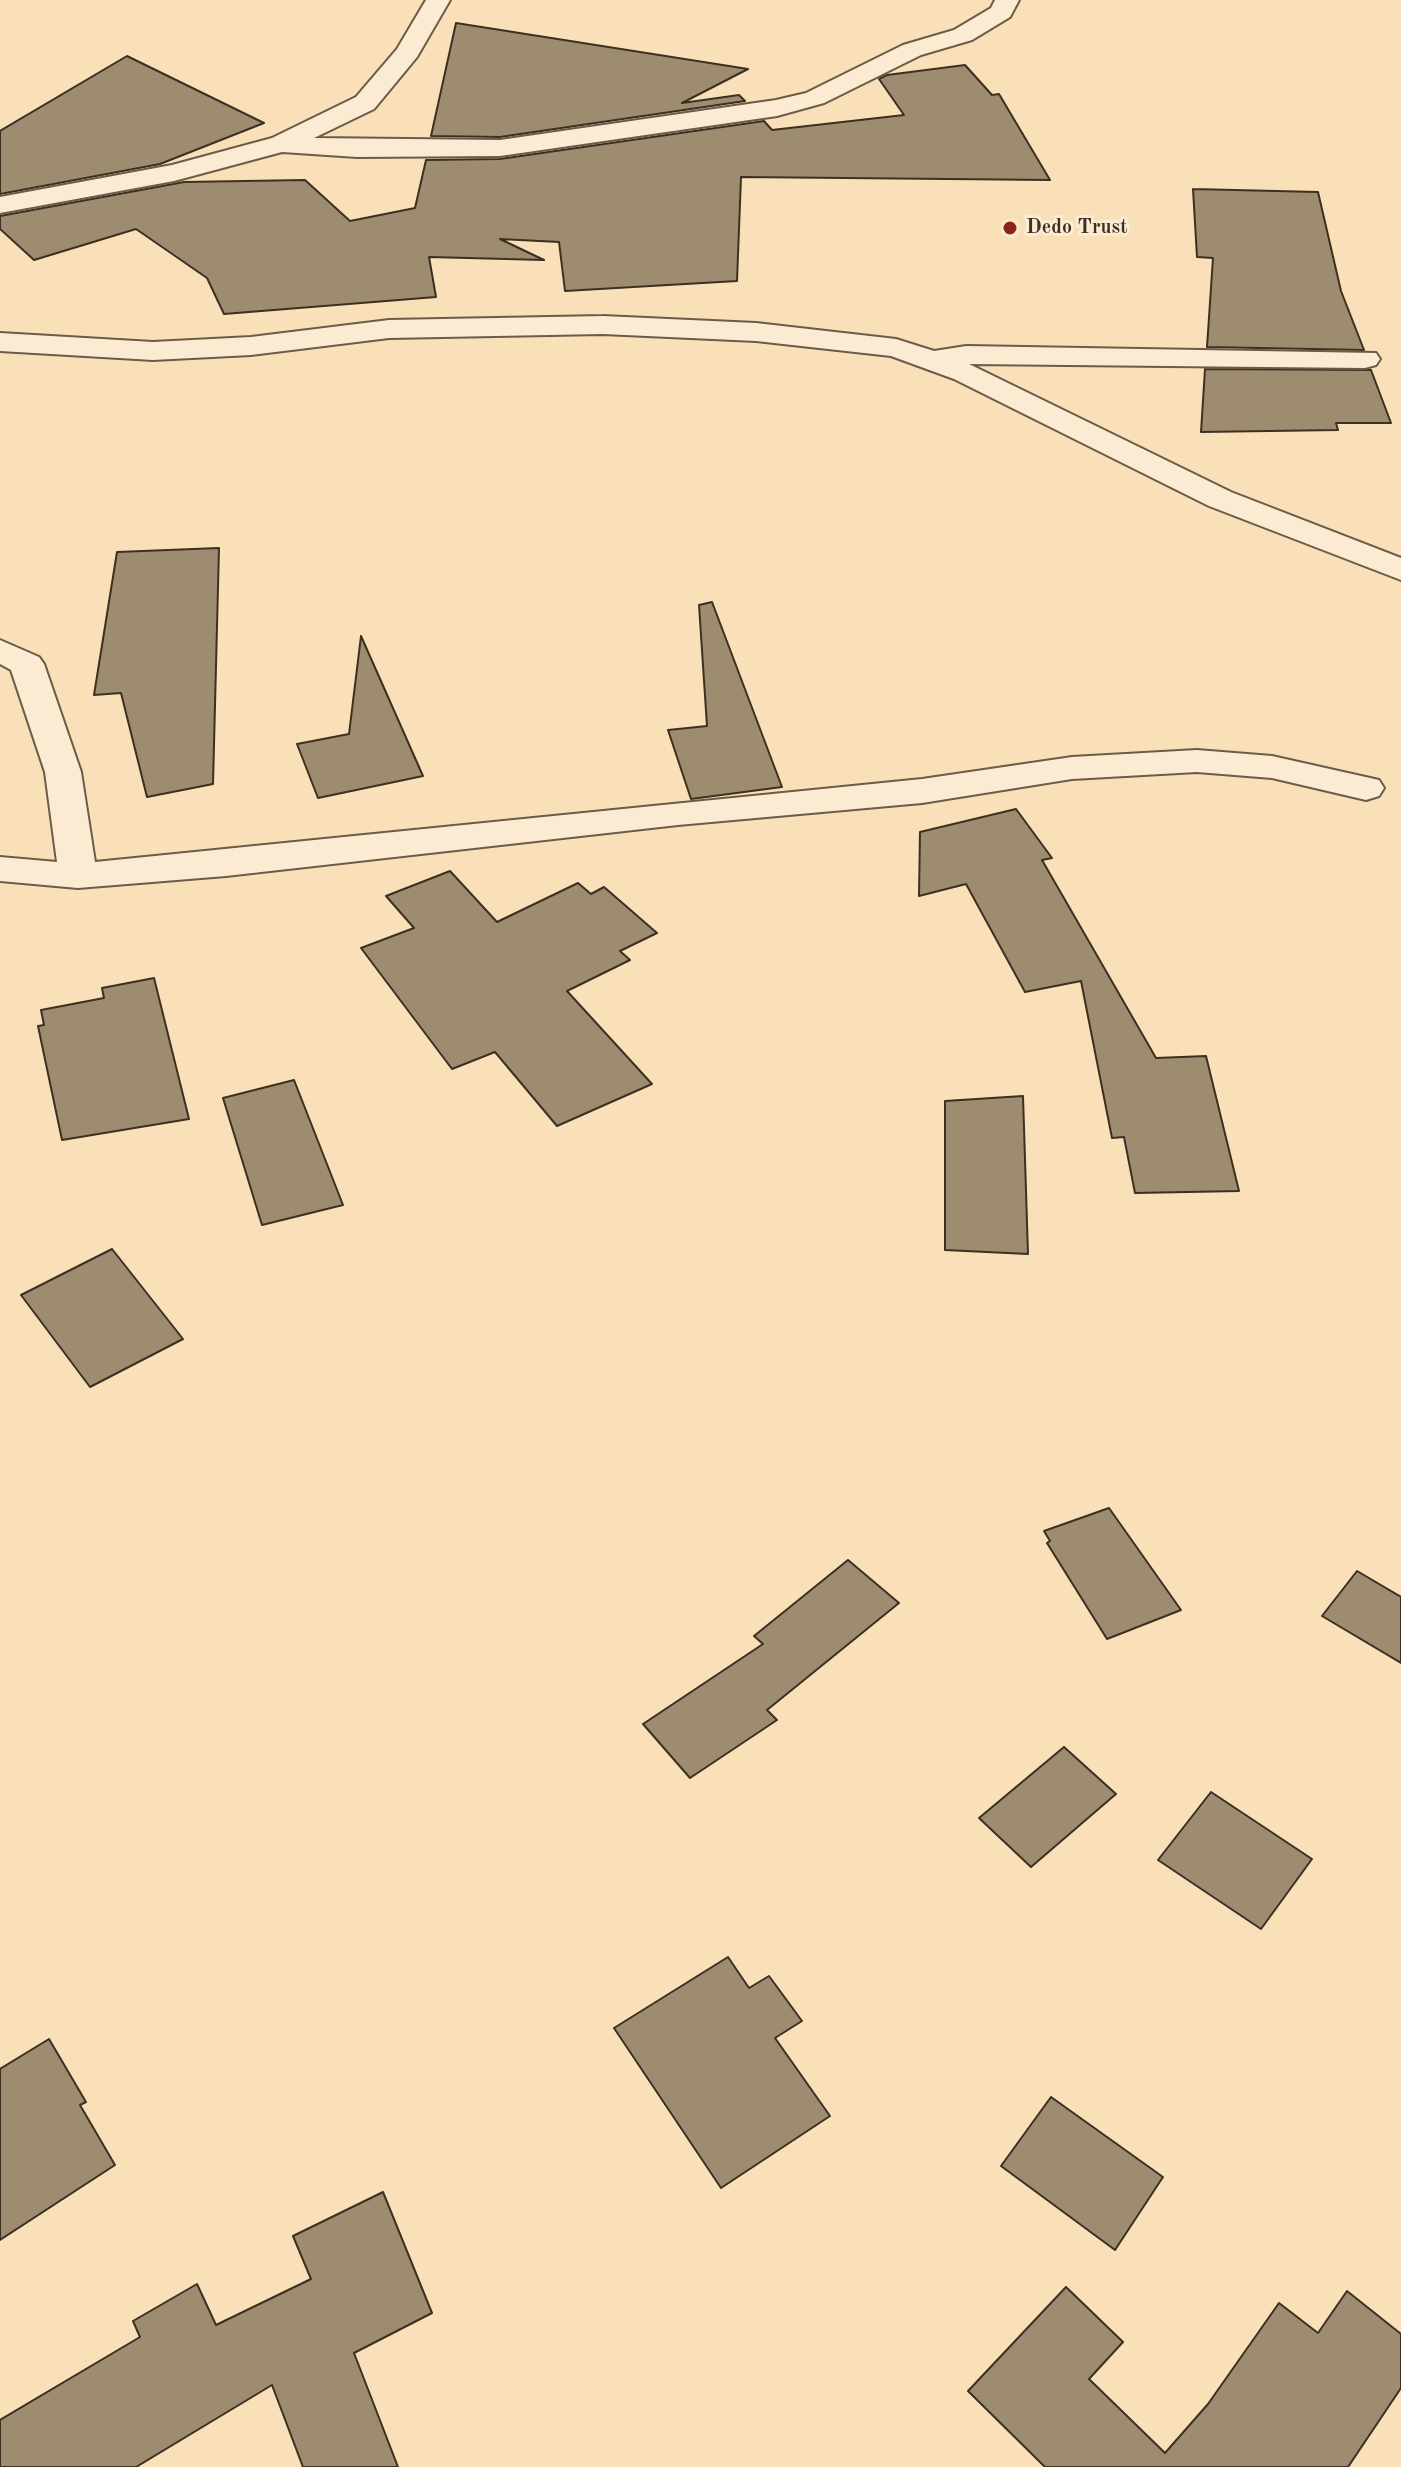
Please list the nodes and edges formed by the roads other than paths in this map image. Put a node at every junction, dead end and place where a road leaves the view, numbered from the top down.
1 (434, 0) edge
2 (1007, 0) edge
3 (281, 144) junction
4 (0, 205) edge
5 (0, 342) edge
6 (1365, 359) dead end
7 (932, 361) junction
8 (1401, 570) edge
9 (0, 650) edge
10 (1366, 788) dead end
11 (0, 869) edge
12 (78, 876) junction

1 - 3 street
2 - 3 street
3 - 4 street
5 - 7 street
6 - 7 street
7 - 8 street
9 - 12 street
10 - 12 street
11 - 12 street

